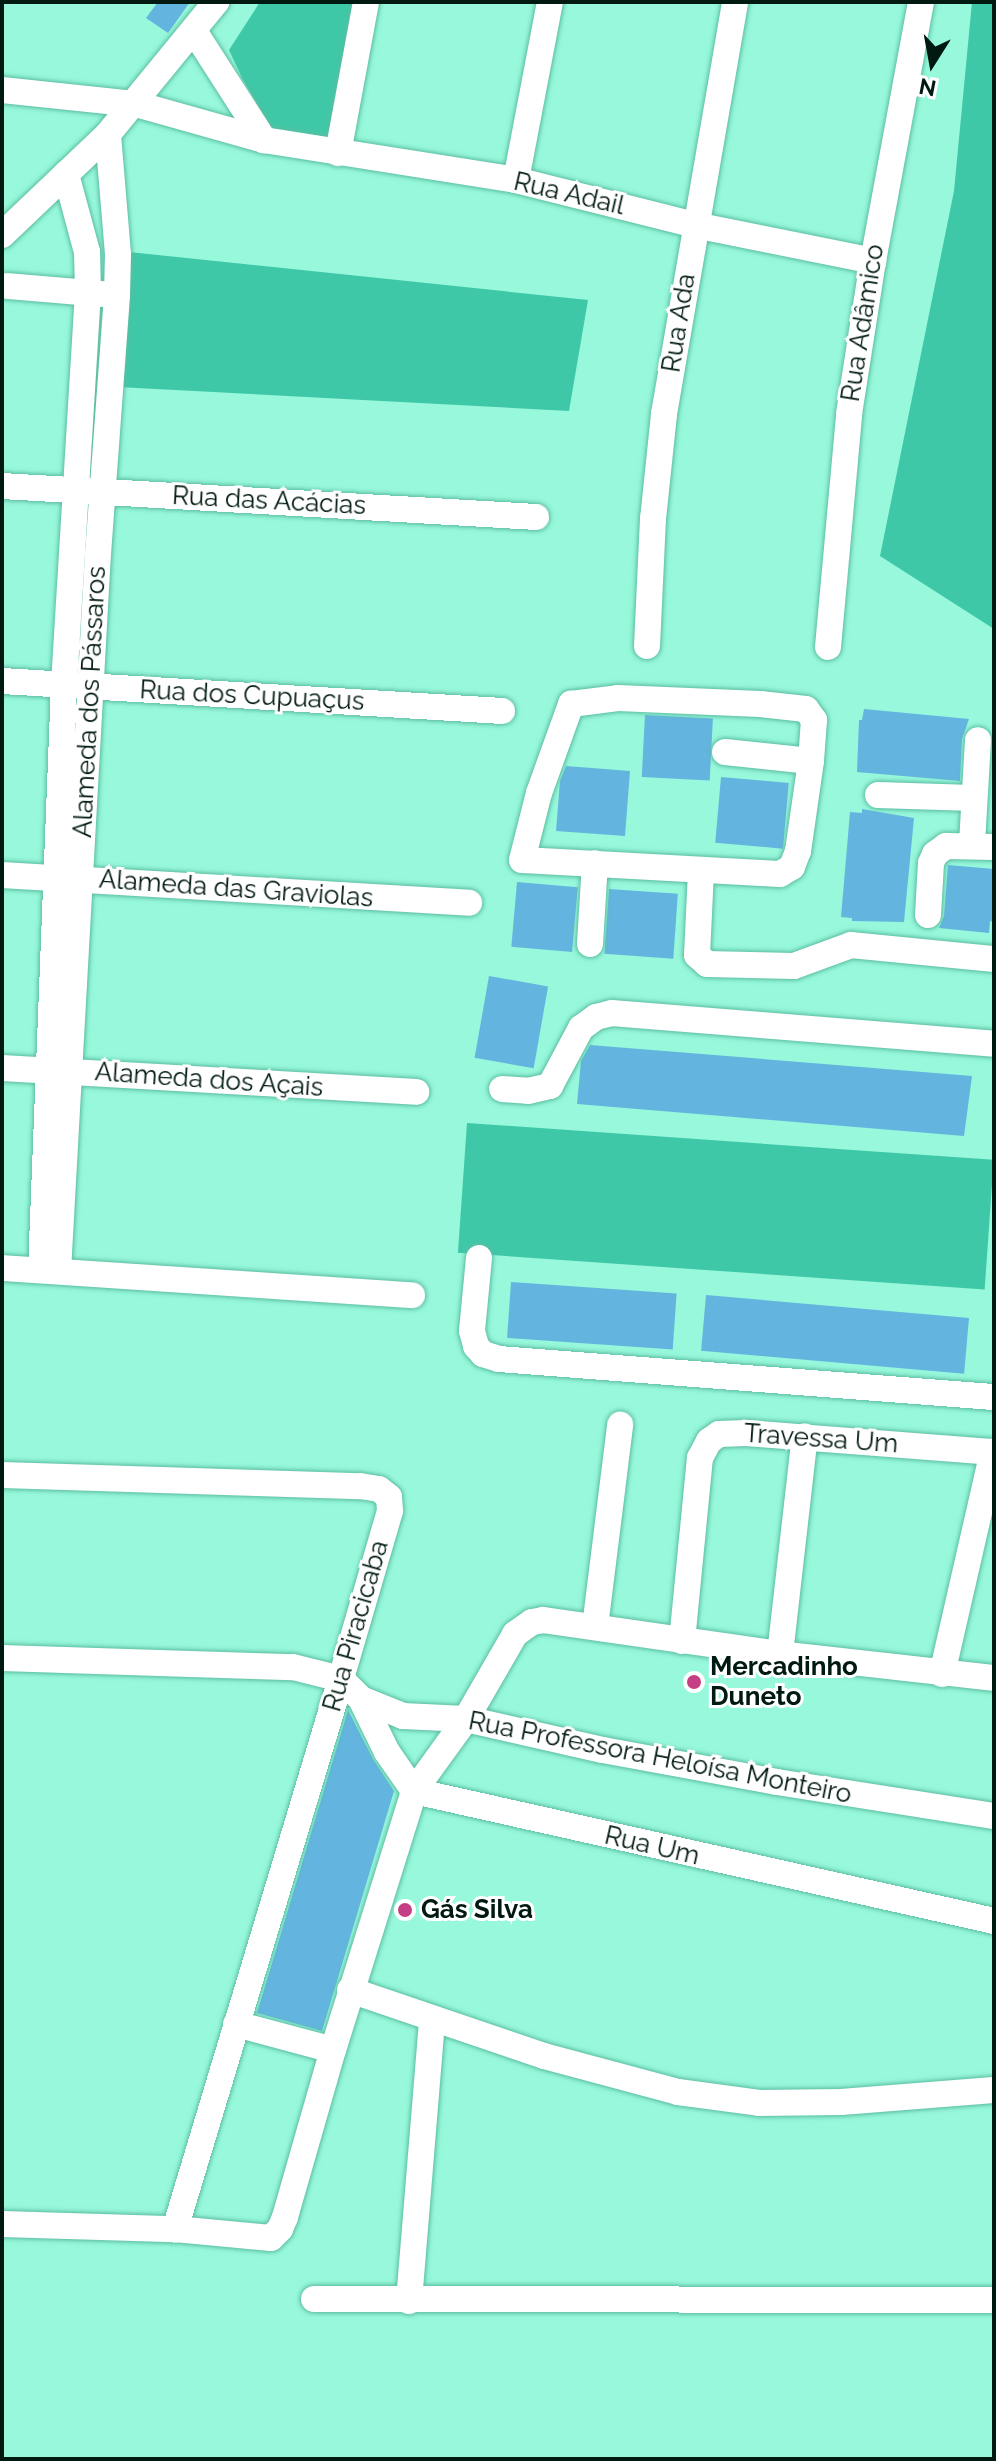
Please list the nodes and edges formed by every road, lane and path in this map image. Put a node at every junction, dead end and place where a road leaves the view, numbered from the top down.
1 (216, 2) edge
2 (366, 2) edge
3 (550, 2) edge
4 (735, 2) edge
5 (921, 2) edge
6 (194, 31) junction
7 (2, 90) edge
8 (136, 104) junction
9 (108, 134) junction
10 (264, 140) junction
11 (338, 153) junction
12 (66, 174) junction
13 (516, 180) junction
14 (695, 225) junction
15 (2, 235) edge
16 (873, 261) junction
17 (7, 286) dead end
18 (88, 292) junction
19 (117, 295) junction
20 (2, 486) edge
21 (74, 491) junction
22 (102, 491) junction
23 (536, 517) dead end
24 (647, 646) dead end
25 (828, 647) dead end
26 (2, 681) edge
27 (64, 684) junction
28 (92, 686) junction
29 (502, 711) dead end
30 (978, 740) dead end
31 (725, 752) dead end
32 (811, 761) junction
33 (878, 795) dead end
34 (973, 798) junction
35 (983, 846) edge
36 (595, 863) junction
37 (701, 871) junction
38 (2, 875) edge
39 (68, 879) junction
40 (469, 903) dead end
41 (928, 915) dead end
42 (590, 944) dead end
43 (994, 959) edge
44 (994, 1044) edge
45 (2, 1068) edge
46 (59, 1071) junction
47 (502, 1089) dead end
48 (416, 1092) dead end
49 (479, 1258) dead end
50 (2, 1268) edge
51 (49, 1271) junction
52 (412, 1295) dead end
53 (994, 1397) edge
54 (620, 1425) dead end
55 (805, 1436) junction
56 (993, 1452) edge
57 (2, 1475) edge
58 (595, 1627) junction
59 (682, 1641) junction
60 (780, 1654) junction
61 (2, 1658) edge
62 (942, 1674) junction
63 (994, 1678) edge
64 (341, 1679) junction
65 (361, 1699) junction
66 (466, 1719) junction
67 (414, 1791) junction
68 (994, 1816) edge
69 (994, 1921) edge
70 (350, 1990) junction
71 (432, 2019) junction
72 (236, 2024) junction
73 (334, 2047) junction
74 (994, 2090) edge
75 (2, 2224) edge
76 (175, 2229) junction
77 (314, 2299) dead end
78 (994, 2300) edge
79 (409, 2301) junction

1 - 6 street
2 - 11 street
3 - 13 street
4 - 14 street, Rua Ada
5 - 16 street, Rua Adâmico
6 - 8 street
6 - 10 street
7 - 8 street, Rua Adail
8 - 9 street
8 - 10 street, Rua Adail
9 - 12 street
9 - 19 street, Alameda dos Pássaros
10 - 11 street, Rua Adail
11 - 13 street, Rua Adail
12 - 15 street
12 - 18 street, Alameda dos Pássaros
13 - 14 street, Rua Adail
14 - 16 street, Rua Adail
14 - 24 street, Rua Ada
16 - 25 street, Rua Adâmico
17 - 18 street
18 - 19 street
18 - 21 street, Alameda dos Pássaros
19 - 22 street, Alameda dos Pássaros
20 - 21 street, Rua das Acácias
21 - 22 street, Rua das Acácias
21 - 27 street, Alameda dos Pássaros
22 - 23 street, Rua das Acácias
22 - 28 street, Alameda dos Pássaros
26 - 27 street, Rua dos Cupuaçus
27 - 28 street, Rua dos Cupuaçus
27 - 39 street, Alameda dos Pássaros
28 - 29 street, Rua dos Cupuaçus
28 - 39 street, Alameda dos Pássaros
30 - 34 street
31 - 32 street
32 - 36 street
32 - 37 street
33 - 34 street
34 - 35 street
35 - 41 street
36 - 37 street
36 - 42 street
37 - 43 street
38 - 39 street, Alameda das Graviolas
39 - 40 street, Alameda das Graviolas
39 - 46 street, Alameda dos Pássaros
44 - 47 street
45 - 46 street, Alameda dos Açais
46 - 48 street, Alameda dos Açais
46 - 51 street, Alameda dos Pássaros
49 - 53 street
50 - 51 street
51 - 52 street
54 - 58 street
55 - 56 street, Travessa Um
55 - 59 street, Travessa Um
55 - 60 street
56 - 62 street
57 - 64 street, Rua Piracicaba
58 - 59 street
58 - 66 street
59 - 60 street
60 - 62 street
61 - 64 street
62 - 63 street
64 - 65 street, Rua Professora Heloísa Monteiro
64 - 72 street, Rua Piracicaba
65 - 66 street, Rua Professora Heloísa Monteiro
65 - 67 street
66 - 67 street
66 - 68 street, Rua Professora Heloísa Monteiro
67 - 69 street, Rua Um
67 - 70 street
70 - 71 street
70 - 73 street
71 - 74 street
71 - 79 street
72 - 73 street
72 - 76 street, Rua Piracicaba
73 - 76 street
75 - 76 street
77 - 79 street
78 - 79 street

